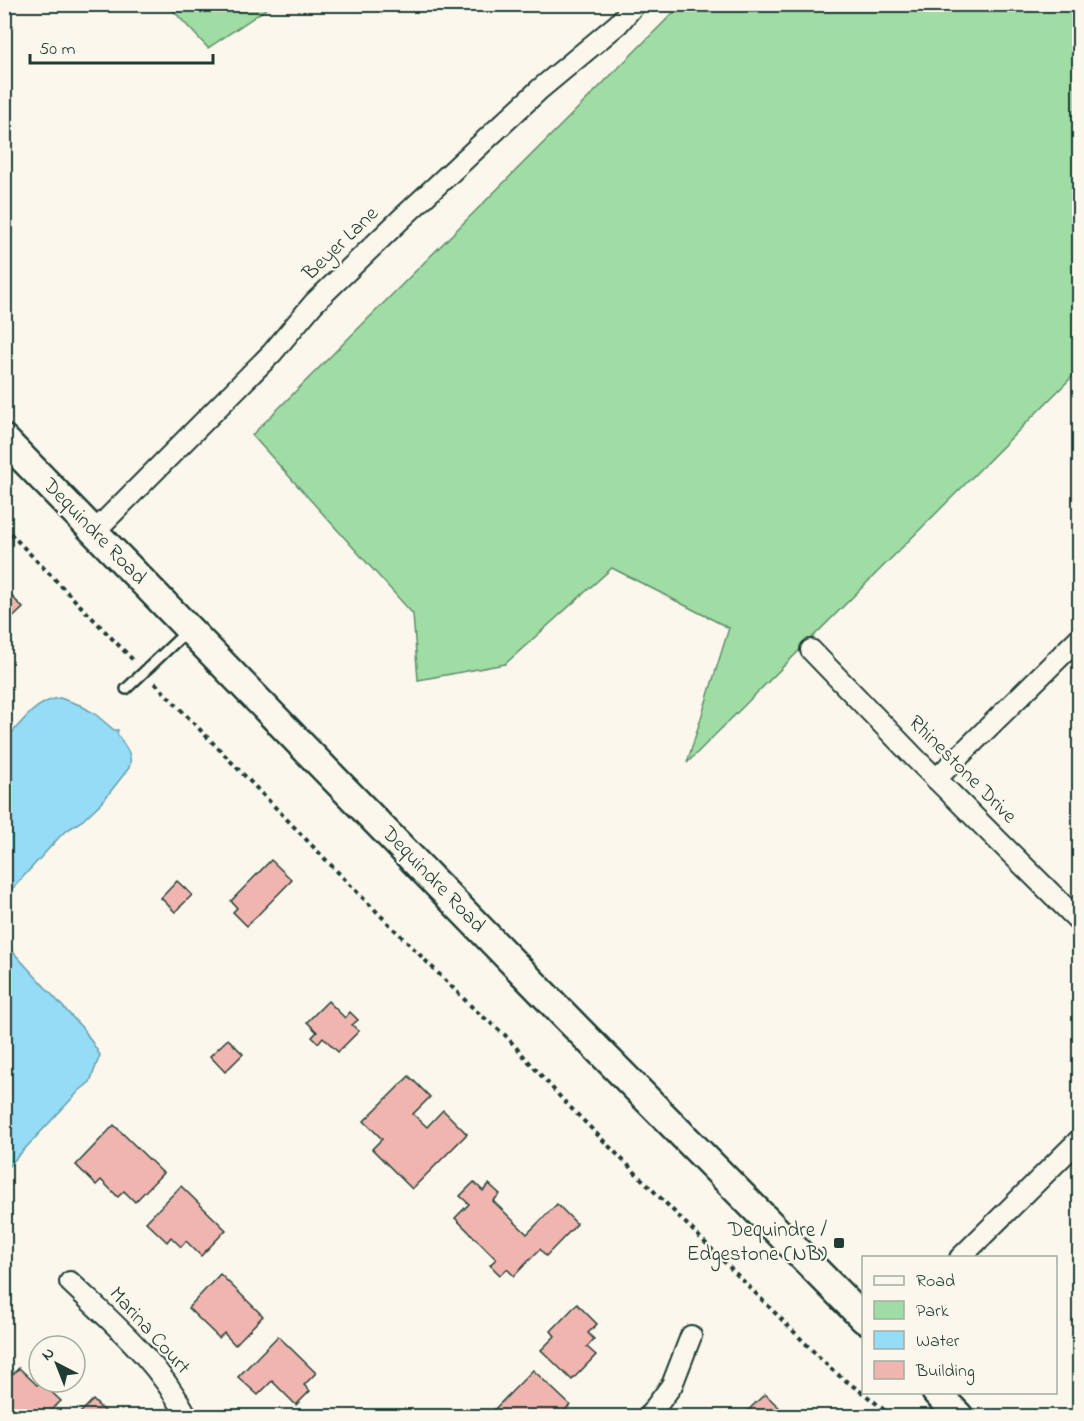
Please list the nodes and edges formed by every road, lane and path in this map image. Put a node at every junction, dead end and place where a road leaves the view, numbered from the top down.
1 (635, 4) edge
2 (7, 446) edge
3 (4, 527) edge
4 (94, 532) junction
5 (188, 629) junction
6 (1080, 637) edge
7 (811, 650) dead end
8 (144, 671) junction
9 (126, 689) dead end
10 (936, 779) junction
11 (1080, 922) edge
12 (1076, 1149) edge
13 (961, 1256) edge
14 (70, 1282) dead end
15 (862, 1317) edge
16 (691, 1336) dead end
17 (862, 1394) edge
18 (862, 1394) edge
19 (938, 1394) edge
20 (187, 1416) edge
21 (649, 1416) edge
22 (890, 1416) edge
23 (959, 1416) edge

1 - 4 street, Beyer Lane
2 - 4 main road, Dequindre Road
3 - 8 path
4 - 5 main road, Dequindre Road
5 - 8 lane
5 - 15 main road, Dequindre Road
6 - 10 street
7 - 10 street, Rhinestone Drive
8 - 9 lane
8 - 17 path
10 - 11 street, Rhinestone Drive
12 - 13 street
14 - 20 street, Marina Court
16 - 21 street
18 - 22 path
19 - 23 main road

